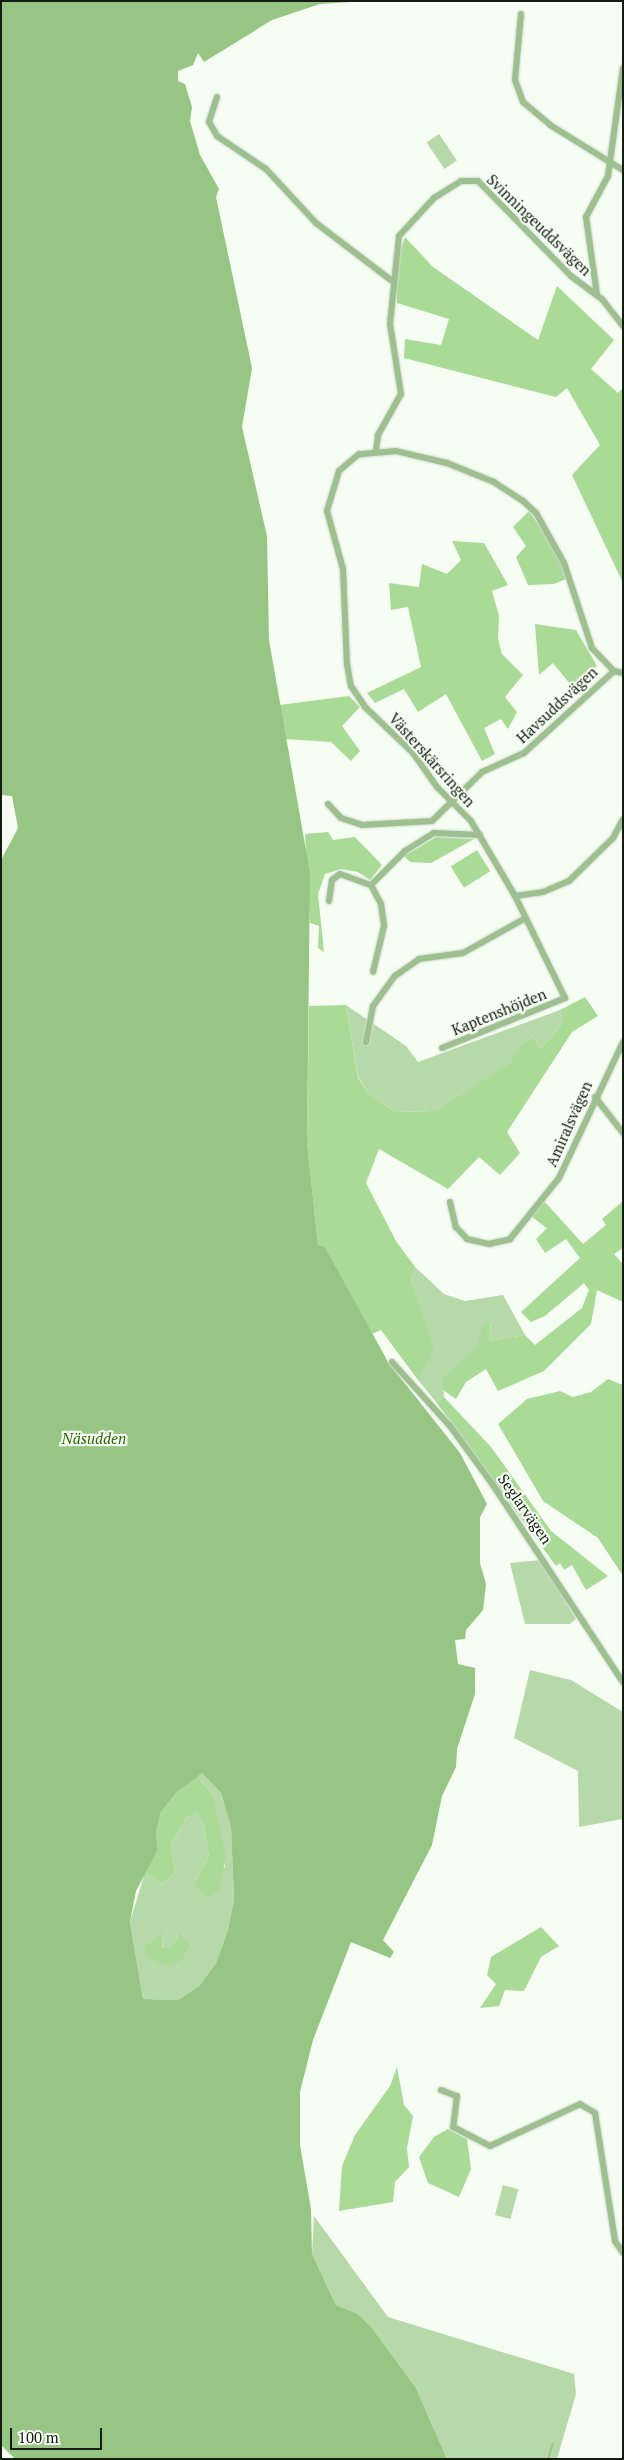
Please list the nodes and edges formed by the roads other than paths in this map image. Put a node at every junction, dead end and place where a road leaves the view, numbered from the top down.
1 (521, 14) dead end
2 (623, 68) edge
3 (217, 98) dead end
4 (609, 164) junction
5 (623, 170) edge
6 (392, 281) junction
7 (597, 295) junction
8 (623, 326) edge
9 (376, 450) junction
10 (614, 671) junction
11 (623, 673) edge
12 (453, 803) junction
13 (328, 804) dead end
14 (623, 820) edge
15 (480, 835) junction
16 (371, 886) junction
17 (515, 896) junction
18 (329, 901) dead end
19 (524, 919) junction
20 (373, 972) dead end
21 (565, 998) joint
22 (366, 1042) dead end
23 (623, 1042) edge
24 (442, 1048) dead end
25 (595, 1097) junction
26 (623, 1133) edge
27 (450, 1202) dead end
28 (392, 1362) dead end
29 (623, 1682) edge
30 (441, 2090) dead end
31 (623, 2253) edge

1 - 4 street
2 - 4 street
3 - 6 street
4 - 5 street
4 - 7 street
6 - 7 street, Svinningeuddsvägen
6 - 9 street, Svinningeuddsvägen
7 - 8 street, Svinningeuddsvägen
9 - 10 street
9 - 12 street, Västerskärsringen
10 - 11 street, Havsuddsvägen
10 - 12 street, Havsuddsvägen
12 - 13 street, Havsuddsvägen
12 - 15 street, Västerskärsringen
14 - 17 street
15 - 16 street
15 - 17 street, Västerskärsringen
16 - 18 street
16 - 20 street
17 - 19 street, Västerskärsringen
19 - 21 street, Västerskärsringen
19 - 22 street
21 - 24 street, Kaptenshöjden
23 - 25 street, Amiralsvägen
25 - 26 street
25 - 27 street, Amiralsvägen
28 - 29 street, Seglarvägen
30 - 31 street

